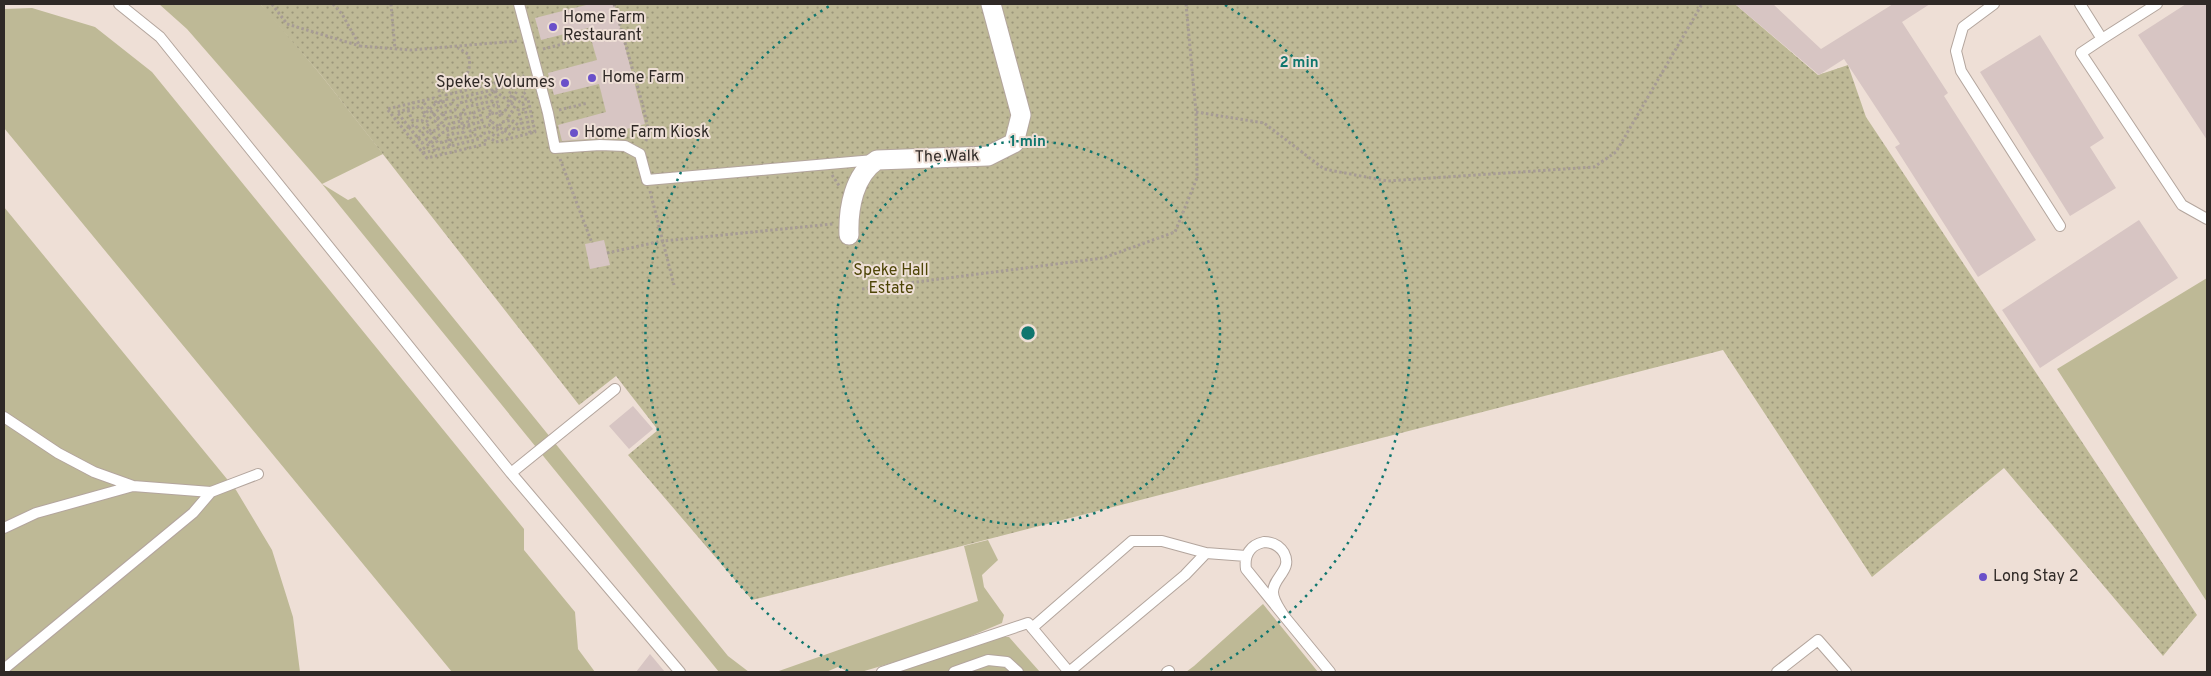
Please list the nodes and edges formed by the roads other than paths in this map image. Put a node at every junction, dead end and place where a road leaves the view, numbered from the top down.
1 (119, 4) edge
2 (519, 4) edge
3 (991, 4) edge
4 (1994, 4) edge
5 (2080, 4) edge
6 (2157, 4) edge
7 (2102, 39) junction
8 (877, 160) junction
9 (2207, 219) edge
10 (2060, 226) dead end
11 (849, 228) road end
12 (615, 389) dead end
13 (4, 417) edge
14 (511, 473) junction
15 (258, 474) dead end
16 (133, 486) junction
17 (211, 492) junction
18 (4, 528) edge
19 (1206, 553) junction
20 (1246, 556) junction
21 (1284, 616) junction
22 (1032, 628) junction
23 (4, 669) edge
24 (680, 672) edge
25 (882, 672) edge
26 (954, 672) edge
27 (1018, 672) edge
28 (1069, 672) edge
29 (1330, 672) edge
30 (1777, 672) edge
31 (1846, 672) edge

1 - 14 lane
2 - 8 lane
3 - 8 street, The Walk
4 - 10 lane
5 - 7 lane
6 - 7 lane
7 - 9 lane
8 - 11 street
12 - 14 lane
13 - 16 lane
14 - 24 lane
15 - 17 lane
16 - 17 lane
16 - 18 lane
17 - 23 lane
19 - 20 lane
19 - 22 lane
19 - 28 lane
20 - 21 lane
20 - 21 lane
21 - 29 lane
22 - 25 lane
22 - 28 lane
26 - 27 lane
30 - 31 lane

